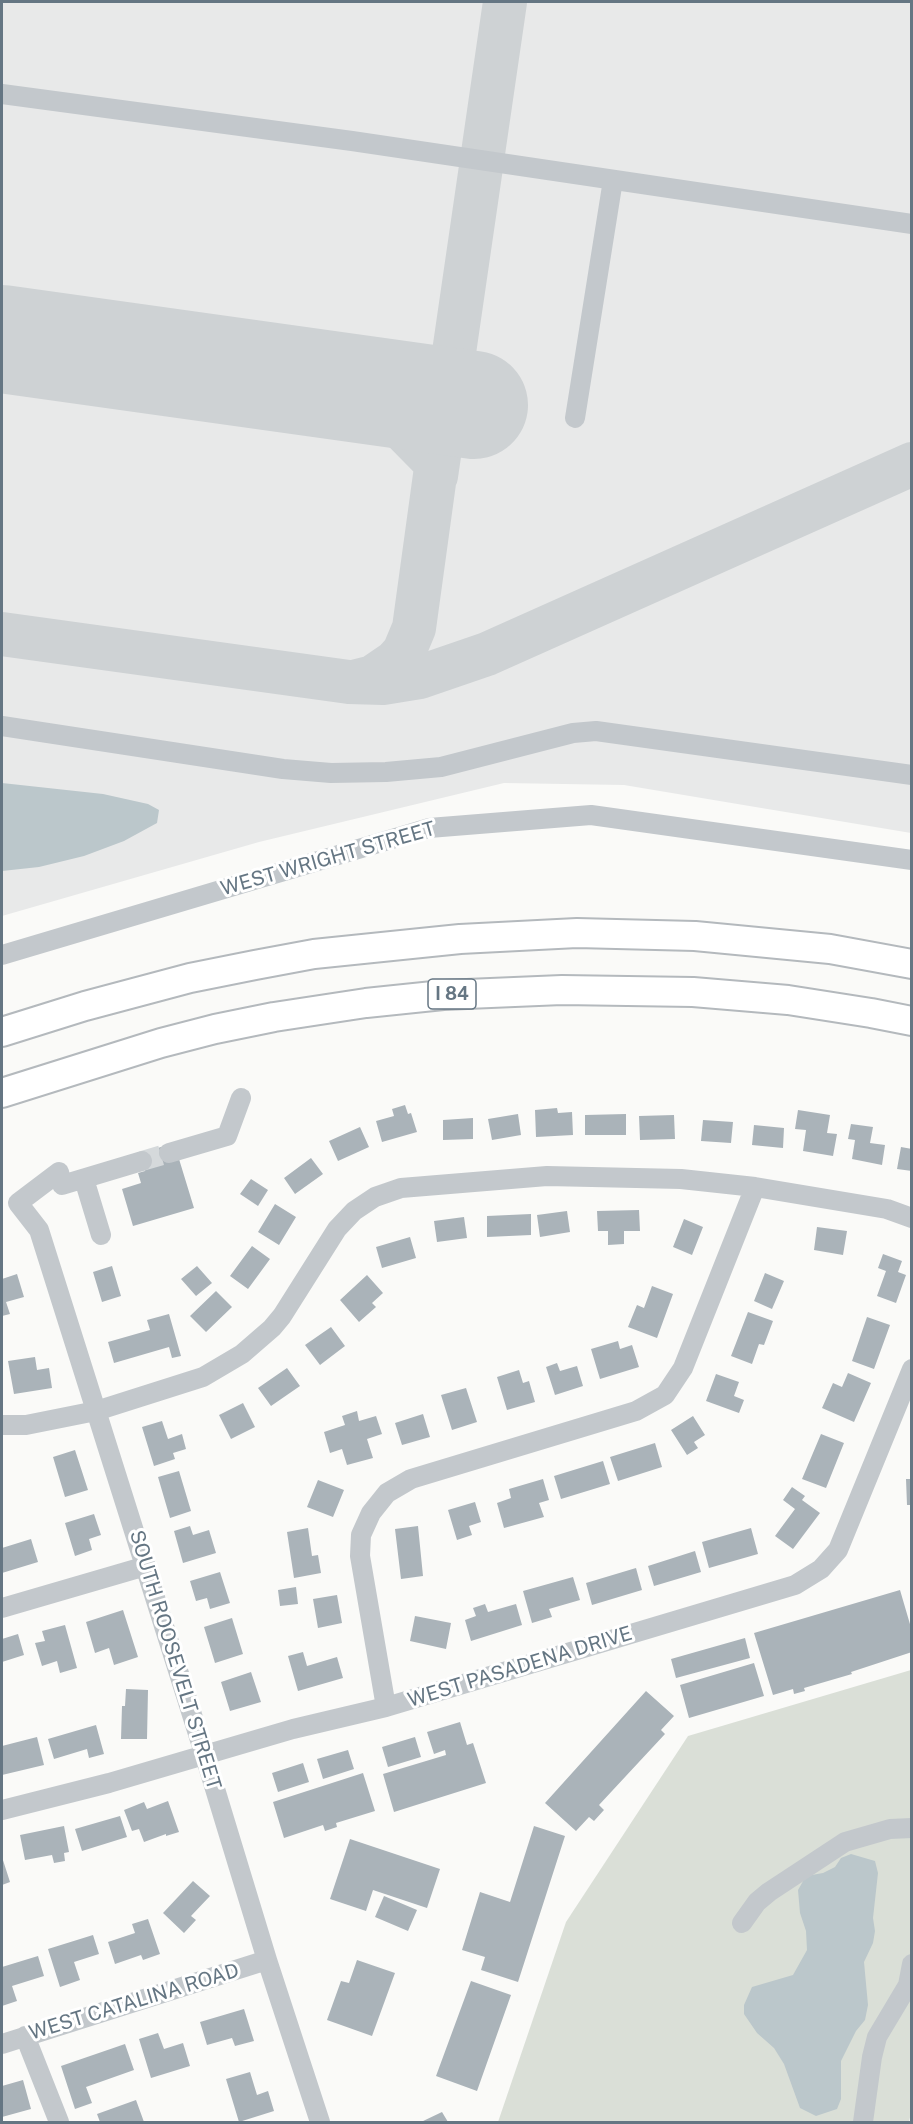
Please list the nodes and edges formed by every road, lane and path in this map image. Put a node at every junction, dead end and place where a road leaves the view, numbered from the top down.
1 (2, 94) edge
2 (613, 180) junction
3 (912, 224) edge
4 (575, 418) dead end
5 (2, 726) edge
6 (912, 775) edge
7 (912, 861) edge
8 (830, 949) junction
9 (2, 955) edge
10 (912, 959) edge
11 (912, 964) edge
12 (912, 1021) edge
13 (2, 1032) edge
14 (2, 1093) edge
15 (241, 1098) dead end
16 (169, 1153) tunnel mouth
17 (142, 1161) tunnel mouth
18 (84, 1179) junction
19 (755, 1187) junction
20 (912, 1218) edge
21 (100, 1235) dead end
22 (912, 1369) edge
23 (96, 1411) junction
24 (2, 1425) edge
25 (146, 1566) junction
26 (2, 1608) edge
27 (386, 1707) junction
28 (205, 1756) junction
29 (2, 1810) edge
30 (912, 1828) edge
31 (742, 1923) dead end
32 (267, 1960) junction
33 (912, 1964) edge
34 (25, 2036) junction
35 (2, 2044) edge
36 (59, 2122) edge
37 (320, 2122) edge
38 (863, 2122) edge

1 - 2 street
2 - 3 street
2 - 4 street
5 - 6 street
7 - 9 street, WEST WRIGHT STREET
8 - 10 highway
8 - 11 highway
8 - 13 highway
12 - 14 highway, I 84
15 - 16 street
17 - 18 street
18 - 21 street
18 - 23 street, SOUTH ROOSEVELT STREET
19 - 20 street
19 - 23 street
19 - 27 street
22 - 27 street, WEST PASADENA DRIVE
23 - 24 street
23 - 25 street, SOUTH ROOSEVELT STREET
25 - 26 street
25 - 28 street, SOUTH ROOSEVELT STREET
27 - 28 street, WEST PASADENA DRIVE
28 - 29 street, WEST PASADENA DRIVE
28 - 32 street, SOUTH ROOSEVELT STREET
30 - 31 street
32 - 34 street, WEST CATALINA ROAD
32 - 37 street, SOUTH ROOSEVELT STREET
33 - 38 street
34 - 35 street, WEST CATALINA ROAD
34 - 36 street

